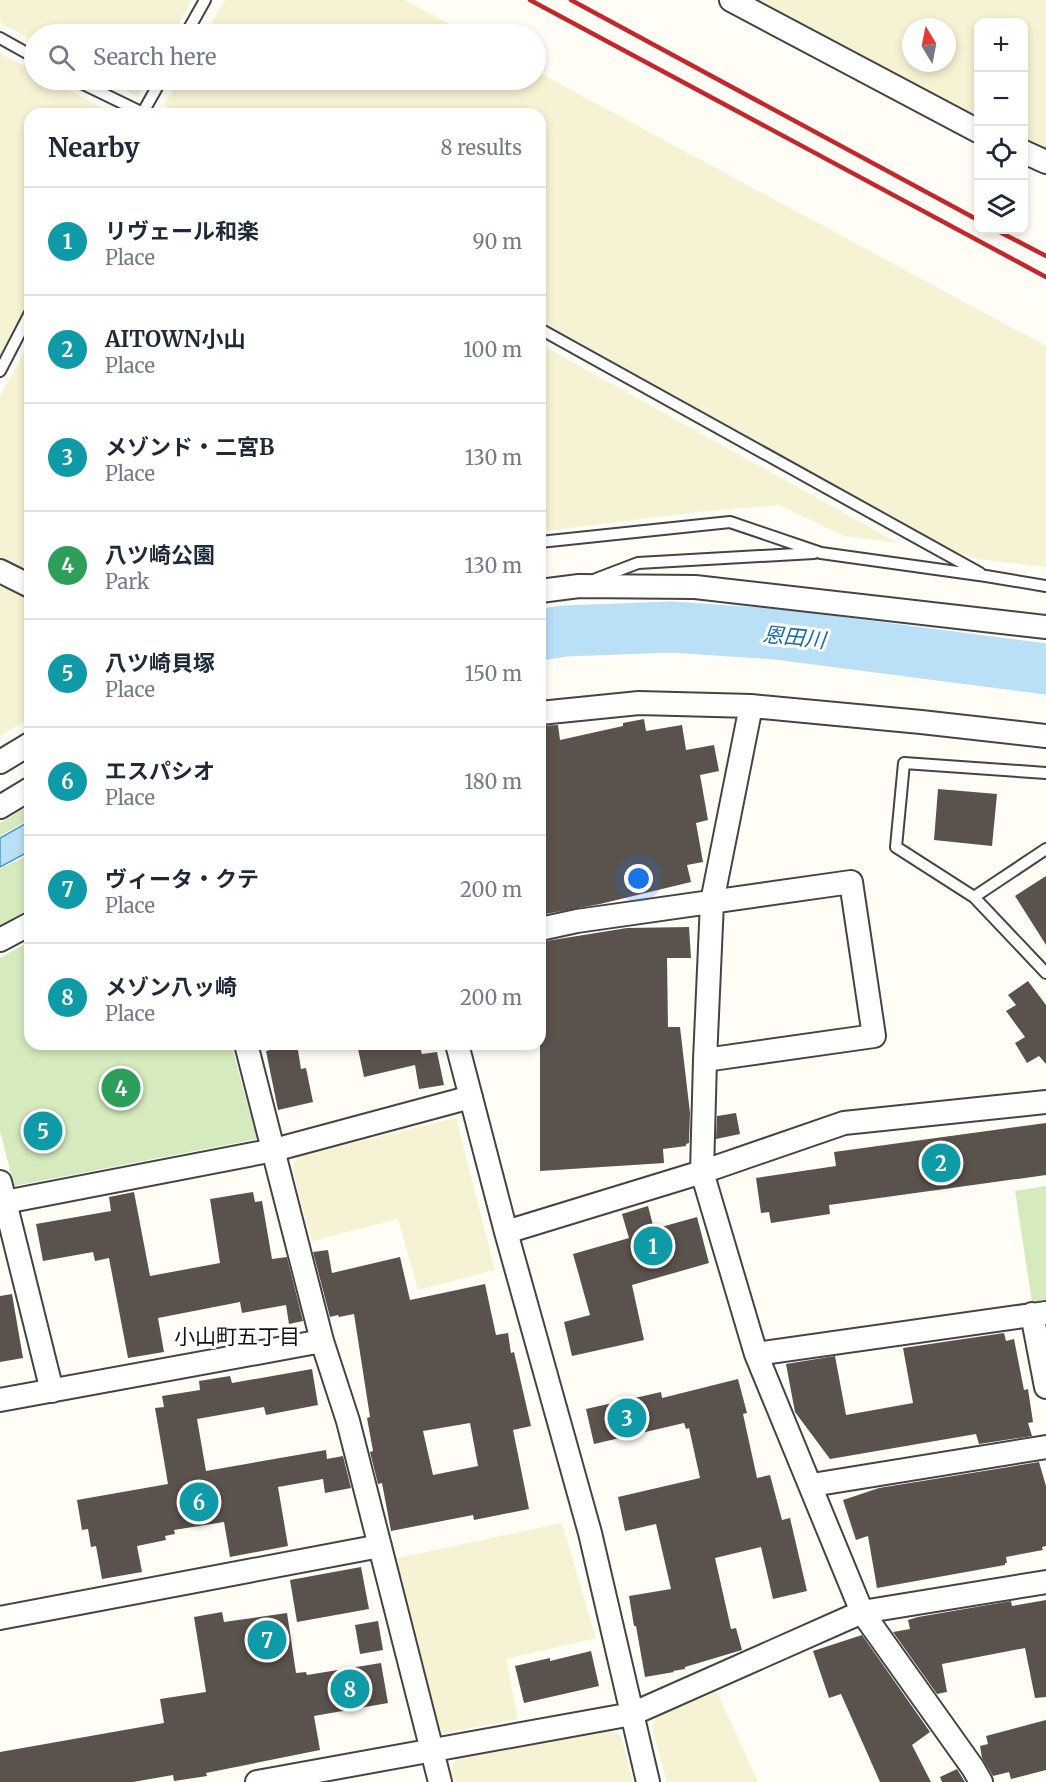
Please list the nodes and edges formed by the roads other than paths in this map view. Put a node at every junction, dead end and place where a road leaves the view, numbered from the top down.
1 (205, 0) edge
2 (731, 0) edge
3 (192, 24) edge
4 (0, 38) edge
5 (24, 51) edge
6 (95, 90) edge
7 (156, 90) edge
8 (131, 108) edge
9 (146, 108) edge
10 (974, 129) edge
11 (1028, 154) edge
12 (1046, 162) edge
13 (24, 325) edge
14 (546, 332) edge
15 (0, 371) edge
16 (546, 541) edge
17 (821, 553) junction
18 (0, 570) edge
19 (986, 576) junction
20 (24, 583) edge
21 (579, 586) junction
22 (1046, 586) edge
23 (546, 590) edge
24 (1046, 627) edge
25 (751, 706) junction
26 (546, 712) edge
27 (1046, 736) edge
28 (24, 748) edge
29 (0, 762) edge
30 (1046, 773) edge
31 (24, 793) edge
32 (0, 807) edge
33 (1046, 849) edge
34 (974, 897) junction
35 (712, 902) junction
36 (24, 927) edge
37 (546, 928) edge
38 (0, 940) edge
39 (1045, 970) edge
40 (248, 1050) edge
41 (459, 1050) edge
42 (705, 1060) junction
43 (471, 1097) junction
44 (1046, 1102) edge
45 (274, 1150) junction
46 (702, 1172) junction
47 (2, 1196) edge
48 (506, 1232) junction
49 (1039, 1313) edge
50 (322, 1341) junction
51 (756, 1354) junction
52 (1046, 1387) edge
53 (52, 1391) junction
54 (0, 1400) edge
55 (1046, 1447) edge
56 (812, 1485) junction
57 (380, 1546) junction
58 (1046, 1582) edge
59 (862, 1612) junction
60 (0, 1618) edge
61 (632, 1714) junction
62 (432, 1751) junction
63 (257, 1782) edge
64 (440, 1782) edge
65 (648, 1782) edge
66 (981, 1782) edge

1 - 3 lane
2 - 10 street
4 - 5 lane
6 - 8 lane
7 - 9 lane
11 - 12 street
13 - 15 lane
14 - 19 lane
16 - 17 lane
17 - 19 lane
17 - 21 lane
18 - 20 street
19 - 22 lane
21 - 23 street
21 - 24 street
25 - 26 street
25 - 27 street
25 - 35 street
28 - 29 street
30 - 34 lane
31 - 32 street
33 - 34 lane
34 - 39 lane
35 - 37 street
35 - 42 street
35 - 42 street
36 - 38 street
40 - 45 street
41 - 43 street
42 - 46 street
43 - 45 street
43 - 48 street
44 - 46 street
45 - 47 street
45 - 50 street
46 - 48 street
46 - 51 street
47 - 53 street
48 - 61 street
49 - 51 street
49 - 52 street
50 - 53 street
50 - 57 street
51 - 56 street
53 - 54 street
55 - 56 street
56 - 59 street
57 - 60 street
57 - 62 street
58 - 59 street
59 - 61 street
59 - 66 street
61 - 62 street
61 - 65 street
62 - 63 street
62 - 64 street

